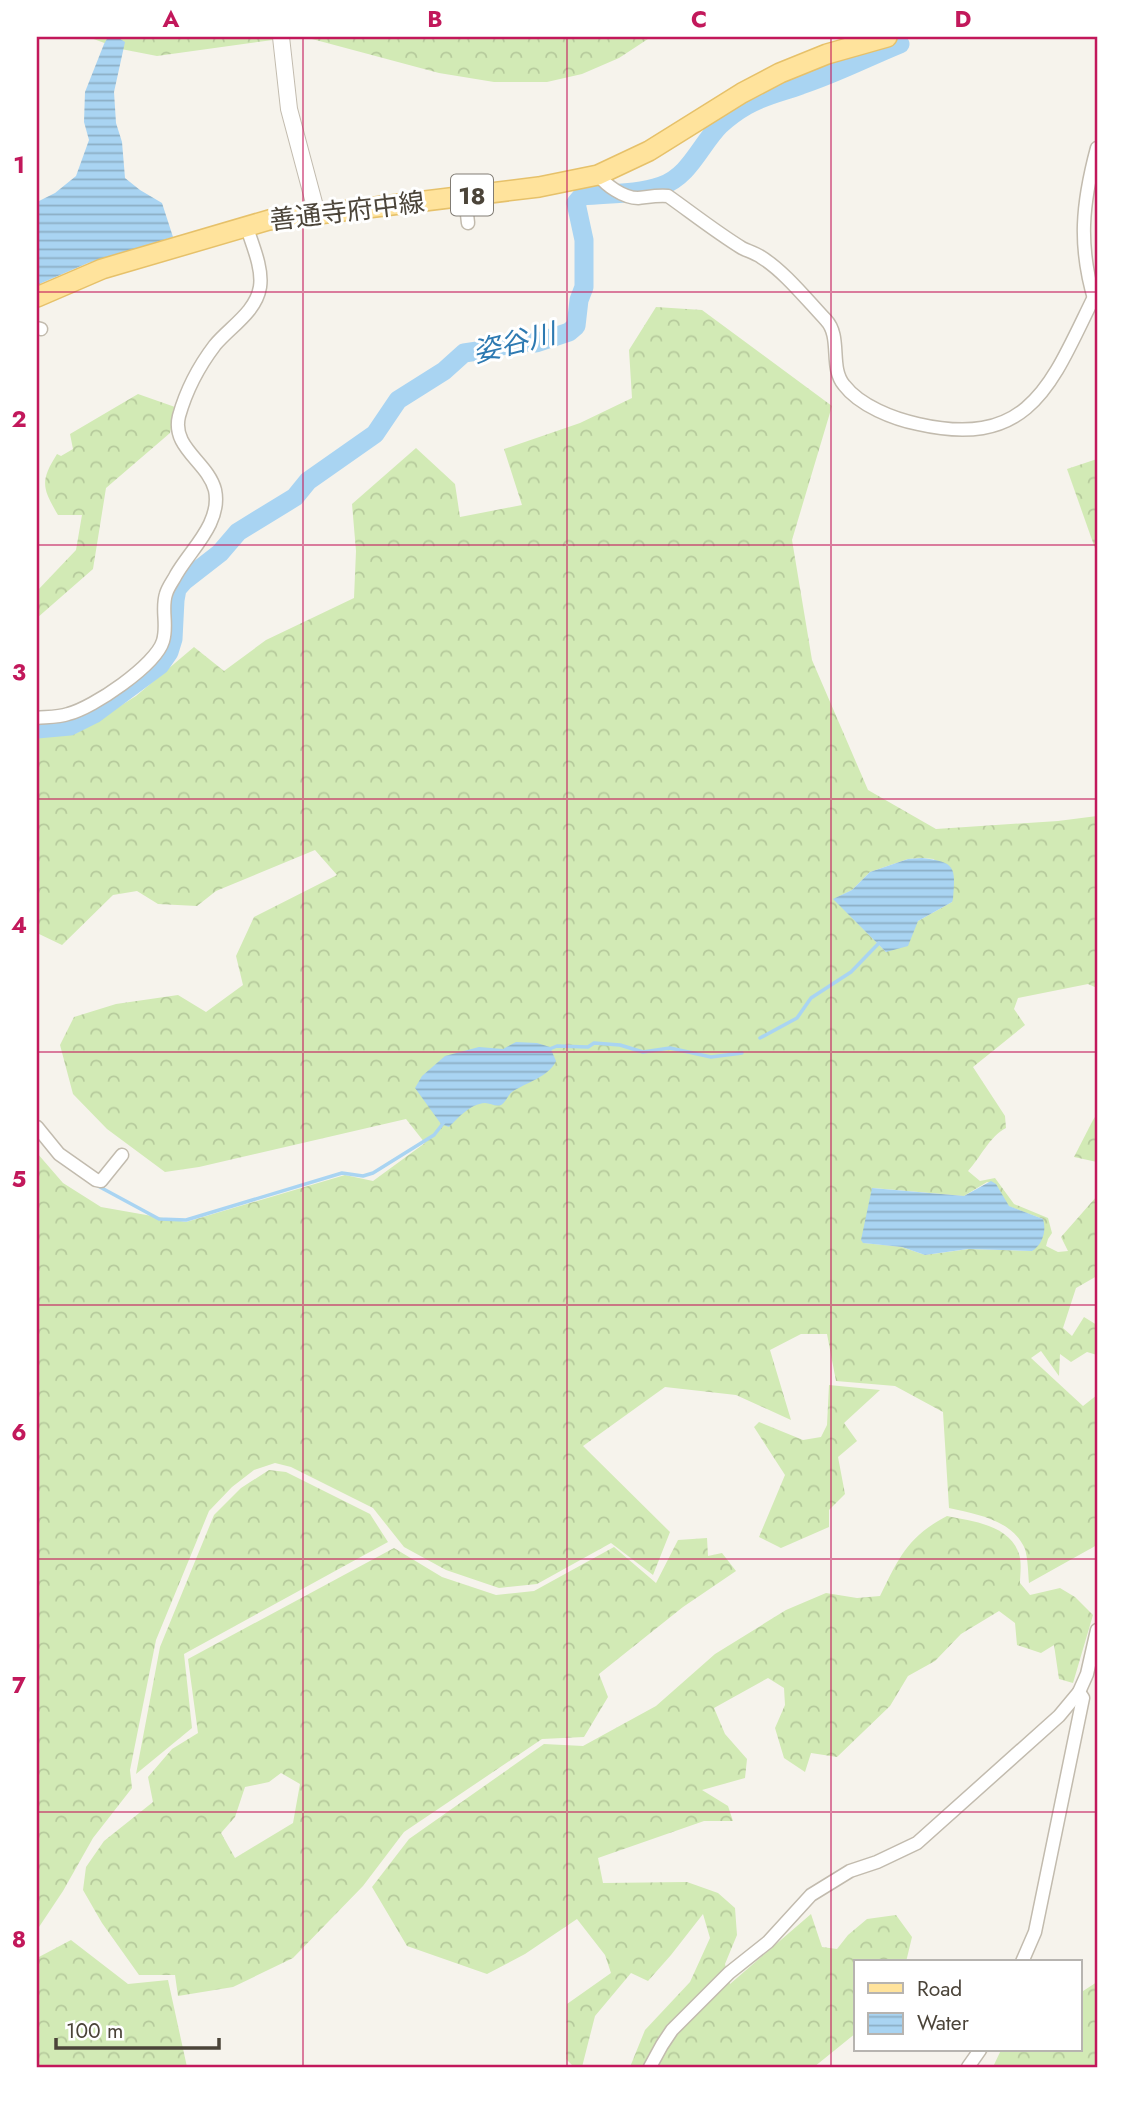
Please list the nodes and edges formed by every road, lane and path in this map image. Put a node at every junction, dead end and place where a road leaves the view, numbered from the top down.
1 (281, 37) edge
2 (887, 37) edge
3 (1097, 148) edge
4 (598, 175) junction
5 (465, 196) junction
6 (317, 214) junction
7 (468, 223) dead end
8 (246, 225) junction
9 (37, 297) edge
10 (1095, 303) edge
11 (37, 718) edge
12 (37, 1127) edge
13 (122, 1155) dead end
14 (1097, 1630) edge
15 (1079, 1692) junction
16 (1023, 1960) edge
17 (979, 2052) edge
18 (650, 2067) edge
19 (968, 2067) edge

1 - 6 street
2 - 4 main road, 善通寺府中線 / 18
3 - 10 street
4 - 5 main road, 善通寺府中線 / 18
4 - 10 street
5 - 6 main road, 善通寺府中線 / 18
5 - 7 street
6 - 8 main road, 善通寺府中線 / 18
8 - 9 main road, 善通寺府中線 / 18
8 - 11 street
12 - 13 street
14 - 15 street
15 - 16 street
15 - 18 street
17 - 19 street

